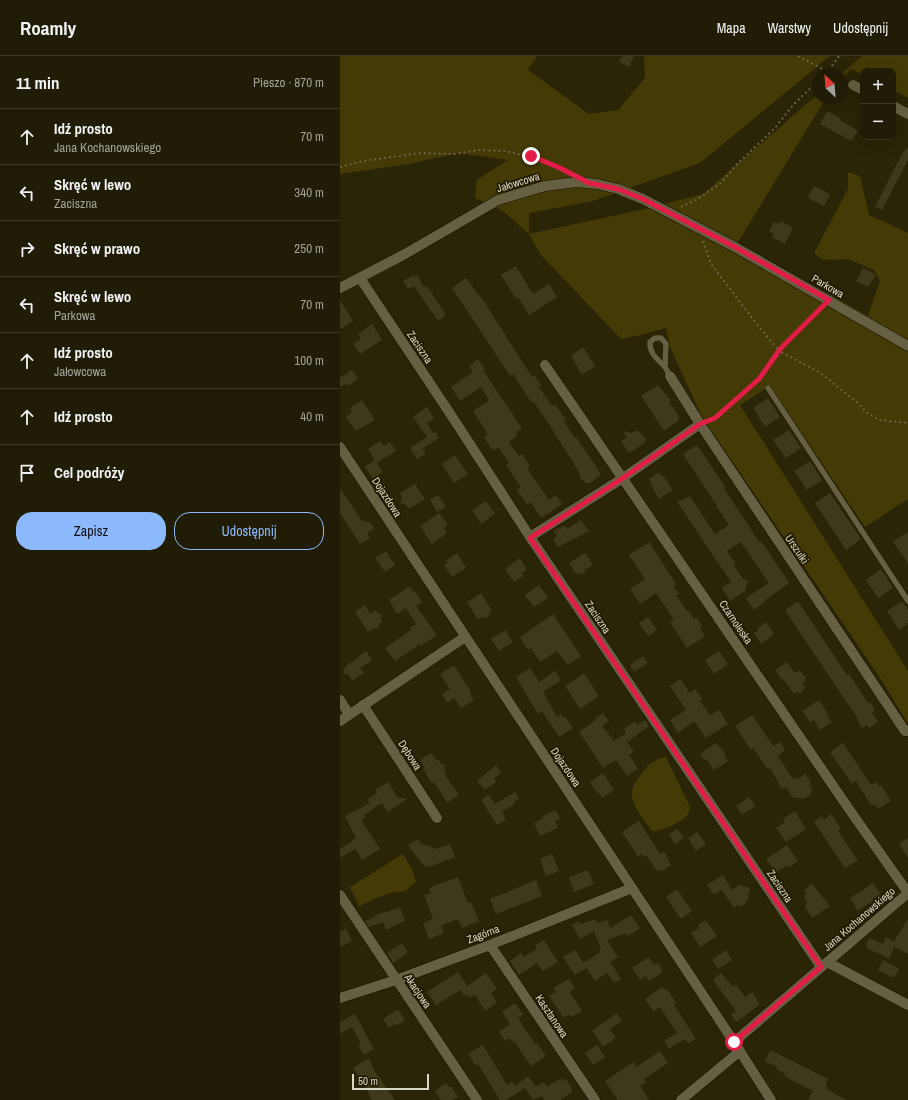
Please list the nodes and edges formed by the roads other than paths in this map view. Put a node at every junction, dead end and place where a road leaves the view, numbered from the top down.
1 (853, 85) dead end
2 (860, 88) edge
3 (896, 108) edge
4 (908, 114) edge
5 (735, 247) joint
6 (360, 278) junction
7 (340, 288) edge
8 (908, 346) edge
9 (544, 365) dead end
10 (667, 372) junction
11 (768, 388) dead end
12 (700, 424) junction
13 (340, 447) edge
14 (623, 478) junction
15 (530, 538) junction
16 (908, 601) edge
17 (465, 637) junction
18 (340, 700) edge
19 (363, 705) junction
20 (349, 714) junction
21 (340, 721) edge
22 (908, 731) edge
23 (437, 818) dead end
24 (632, 888) junction
25 (908, 893) edge
26 (340, 895) edge
27 (490, 945) junction
28 (824, 965) junction
29 (396, 980) junction
30 (340, 998) edge
31 (908, 1004) edge
32 (734, 1042) junction
33 (740, 1051) junction
34 (477, 1100) edge
35 (595, 1100) edge
36 (681, 1100) edge
37 (770, 1100) edge

1 - 2 street
3 - 4 street
5 - 6 street, Jałowcowa
5 - 8 street, Parkowa
6 - 7 street, Jałowcowa
6 - 15 street, Zaciszna
9 - 14 street, Czarnoleska
10 - 10 lane
10 - 12 street, Urszulki
11 - 16 lane
12 - 14 street
12 - 22 street, Urszulki
13 - 17 street, Dojazdowa
14 - 15 street
14 - 25 street, Czarnoleska
15 - 28 street, Zaciszna
17 - 19 street
17 - 24 street, Dojazdowa
18 - 20 street
19 - 20 street
19 - 23 street, Dębowa
20 - 21 street
24 - 27 street, Zagórna
24 - 32 street, Dojazdowa
25 - 28 street, Jana Kochanowskiego
26 - 29 street, Akacjowa
27 - 29 street, Zagórna
27 - 35 street, Kasztanowa
28 - 31 street, Zaciszna
28 - 32 street, Jana Kochanowskiego
29 - 30 street, Zagórna
29 - 34 street, Akacjowa
32 - 33 street, Dojazdowa
33 - 36 street
33 - 37 street, Dojazdowa

